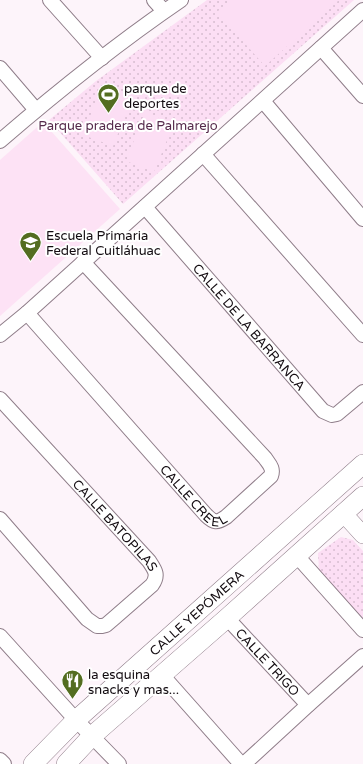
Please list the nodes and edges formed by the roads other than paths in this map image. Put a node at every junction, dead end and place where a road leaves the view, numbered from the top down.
1 (50, 0) edge
2 (154, 0) edge
3 (181, 0) edge
4 (363, 10) edge
5 (164, 12) junction
6 (321, 48) junction
7 (102, 58) junction
8 (0, 68) edge
9 (363, 96) edge
10 (263, 101) junction
11 (36, 110) junction
12 (0, 141) edge
13 (203, 154) junction
14 (144, 207) junction
15 (363, 219) edge
16 (83, 262) junction
17 (27, 312) junction
18 (0, 335) edge
19 (363, 335) edge
20 (363, 392) edge
21 (0, 399) edge
22 (363, 464) edge
23 (362, 499) edge
24 (343, 513) junction
25 (0, 519) edge
26 (363, 535) edge
27 (297, 556) junction
28 (227, 618) junction
29 (363, 630) edge
30 (0, 636) edge
31 (363, 656) edge
32 (162, 675) junction
33 (308, 705) junction
34 (76, 720) junction
35 (92, 736) junction
36 (0, 760) edge
37 (4, 764) edge
38 (33, 764) edge
39 (66, 764) edge
40 (119, 764) edge
41 (243, 764) edge

1 - 7 street
2 - 5 street
3 - 5 street
4 - 6 street
5 - 7 street
6 - 9 street
6 - 10 street
7 - 11 street
8 - 11 street
10 - 13 street
10 - 15 street
11 - 12 street
13 - 14 street
13 - 19 street
14 - 16 street
14 - 20 street, CALLE DE LA BARRANCA
16 - 17 street
16 - 17 street, CALLE CREEL
17 - 18 street
21 - 25 street, CALLE BATOPILAS
22 - 34 main road, CALLE YEPÓMERA
23 - 24 main road, CALLE YEPÓMERA
24 - 26 street
24 - 27 main road, CALLE YEPÓMERA
27 - 28 main road, CALLE YEPÓMERA
27 - 29 street
28 - 32 main road, CALLE YEPÓMERA
28 - 33 street, CALLE TRIGO
30 - 34 street
31 - 33 street
32 - 35 main road, CALLE YEPÓMERA
32 - 41 street
33 - 41 street
34 - 35 street
34 - 38 main road, CALLE YEPÓMERA
35 - 39 main road, CALLE YEPÓMERA
35 - 40 street
36 - 37 street

